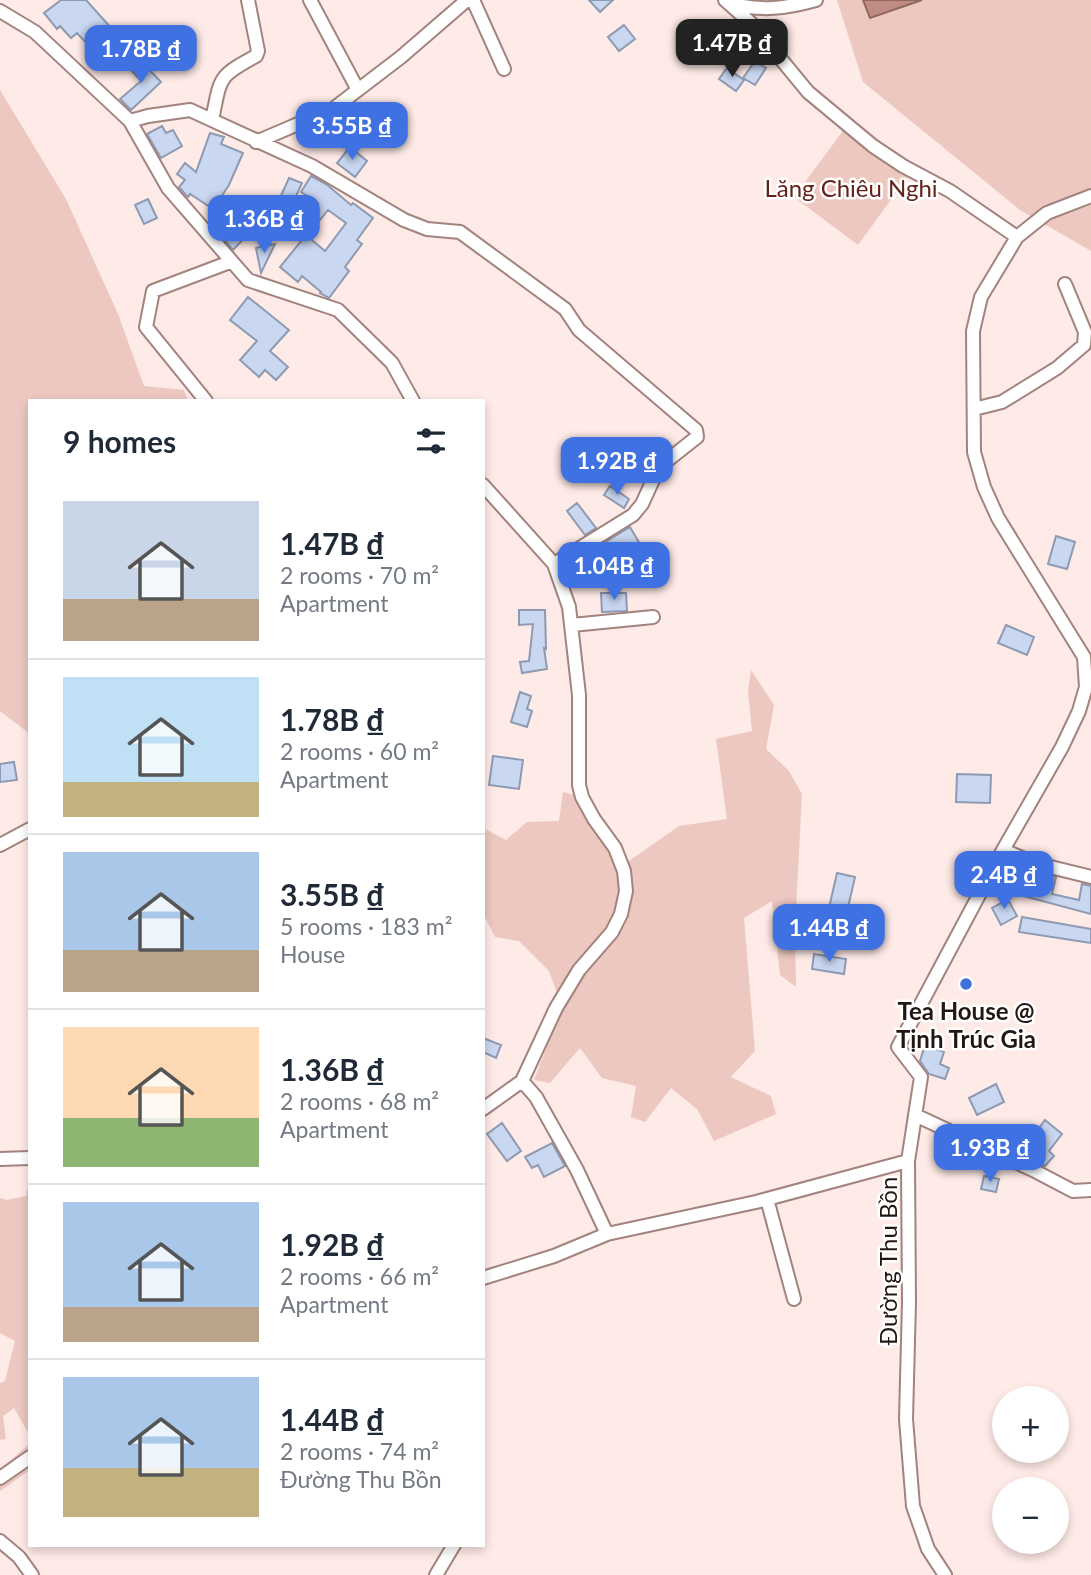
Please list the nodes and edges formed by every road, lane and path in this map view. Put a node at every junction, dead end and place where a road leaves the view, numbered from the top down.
1 (248, 0) edge
2 (310, 0) edge
3 (467, 0) edge
4 (473, 0) edge
5 (816, 0) edge
6 (726, 1) edge
7 (0, 11) edge
8 (505, 69) dead end
9 (358, 90) junction
10 (212, 120) junction
11 (130, 121) junction
12 (257, 142) junction
13 (1091, 196) edge
14 (1017, 236) junction
15 (230, 262) junction
16 (1065, 284) dead end
17 (204, 399) edge
18 (412, 399) edge
19 (974, 409) junction
20 (485, 487) edge
21 (554, 564) junction
22 (653, 617) dead end
23 (572, 625) junction
24 (28, 830) edge
25 (0, 845) edge
26 (1003, 850) junction
27 (1091, 877) edge
28 (522, 1081) junction
29 (485, 1108) edge
30 (915, 1115) junction
31 (28, 1158) edge
32 (0, 1159) edge
33 (908, 1161) junction
34 (1091, 1190) edge
35 (767, 1199) junction
36 (607, 1234) junction
37 (485, 1277) edge
38 (794, 1300) dead end
39 (28, 1458) edge
40 (0, 1478) edge
41 (0, 1541) edge
42 (453, 1547) edge
43 (32, 1575) edge
44 (436, 1575) edge
45 (945, 1575) edge

1 - 10 street
2 - 9 street
3 - 9 street
4 - 8 street
5 - 6 street
6 - 14 street
7 - 11 street
9 - 12 street
10 - 11 street
10 - 12 street
11 - 15 street
12 - 21 street
13 - 14 street
14 - 19 street, Đường Thu Bồn
15 - 17 street
15 - 18 street
16 - 19 street
19 - 26 street, Đường Thu Bồn
20 - 21 street
21 - 23 street
22 - 23 street
23 - 28 street
24 - 25 street
26 - 27 street
26 - 30 street, Đường Thu Bồn
28 - 29 street
28 - 36 street
30 - 33 street, Đường Thu Bồn
30 - 34 street
31 - 32 street
33 - 35 street
33 - 45 street, Đường Thu Bồn
35 - 36 street
35 - 38 street
36 - 37 street
39 - 40 street
41 - 43 street
42 - 44 street

